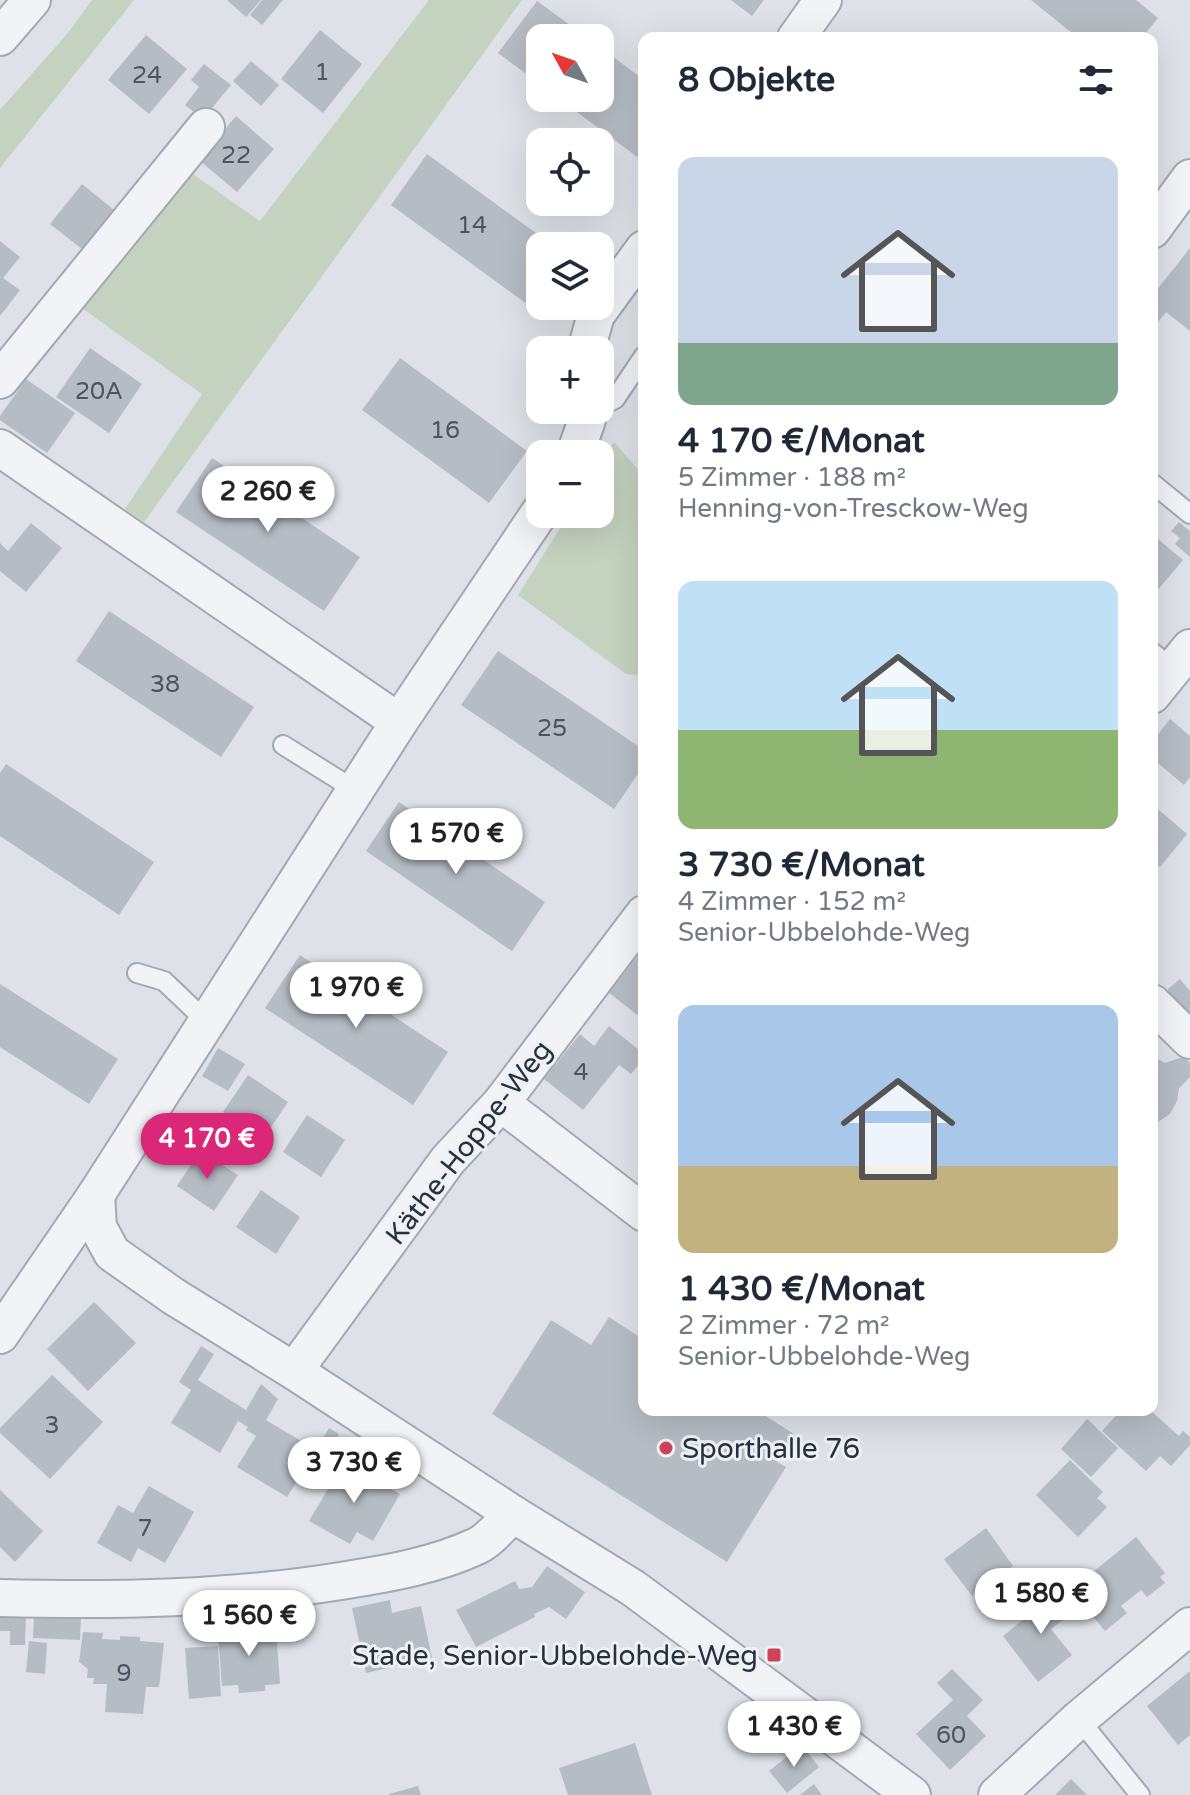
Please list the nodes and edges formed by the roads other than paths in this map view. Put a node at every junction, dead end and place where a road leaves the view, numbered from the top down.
1 (32, 0) edge
2 (823, 0) edge
3 (800, 32) edge
4 (0, 37) edge
5 (206, 127) dead end
6 (1190, 178) edge
7 (1158, 222) edge
8 (638, 257) edge
9 (590, 336) edge
10 (638, 365) edge
11 (0, 380) edge
12 (614, 399) edge
13 (0, 448) edge
14 (1158, 488) edge
15 (1190, 514) edge
16 (529, 528) edge
17 (399, 722) junction
18 (283, 745) dead end
19 (355, 790) junction
20 (638, 922) edge
21 (137, 973) dead end
22 (1158, 1009) edge
23 (207, 1022) junction
24 (1190, 1040) edge
25 (501, 1103) junction
26 (96, 1195) junction
27 (638, 1208) edge
28 (0, 1335) edge
29 (294, 1371) junction
30 (513, 1514) junction
31 (0, 1598) edge
32 (1190, 1626) edge
33 (1079, 1719) junction
34 (912, 1795) edge
35 (997, 1795) edge
36 (1140, 1795) edge

1 - 4 street
2 - 3 street
5 - 11 street
6 - 7 street
8 - 9 street
10 - 12 lane
13 - 17 street
14 - 15 lane
16 - 17 street
17 - 19 street
18 - 19 lane
19 - 23 street
20 - 25 street, Käthe-Hoppe-Weg
21 - 23 lane
22 - 24 street
23 - 26 street
25 - 27 street
25 - 29 street, Käthe-Hoppe-Weg
26 - 28 street
26 - 29 street
29 - 30 street
30 - 31 street
30 - 34 street
32 - 33 street
33 - 35 street
33 - 36 lane

